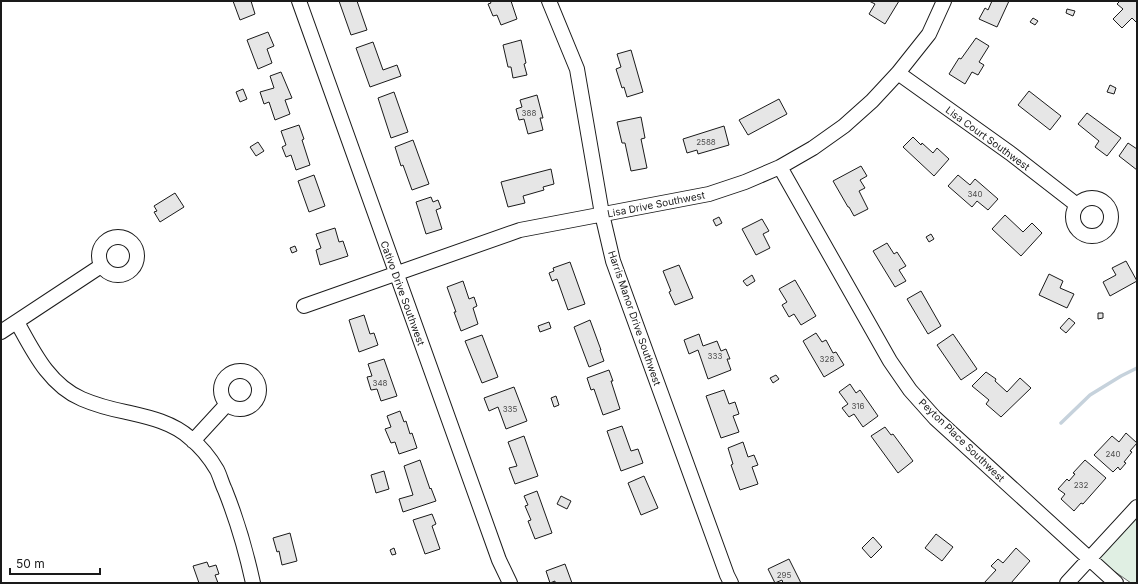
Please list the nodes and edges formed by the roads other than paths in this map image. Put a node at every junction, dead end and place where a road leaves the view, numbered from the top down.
1 (299, 1) edge
2 (549, 1) edge
3 (944, 1) edge
4 (898, 73) junction
5 (780, 167) junction
6 (1077, 204) dead end
7 (602, 214) junction
8 (102, 266) dead end
9 (396, 274) junction
10 (304, 306) dead end
11 (17, 322) junction
12 (1, 332) edge
13 (227, 404) dead end
14 (193, 441) junction
15 (1137, 507) edge
16 (1089, 559) junction
17 (253, 583) edge
18 (510, 583) edge
19 (731, 583) edge
20 (1067, 583) edge
21 (1116, 583) edge

1 - 9 street, Cativo Drive Southwest
2 - 7 street, Harris Manor Drive Southwest
3 - 4 street, Lisa Drive Southwest
4 - 5 street, Lisa Drive Southwest
4 - 6 street, Lisa Court Southwest
5 - 7 street, Lisa Drive Southwest
5 - 16 street, Peyton Place Southwest
7 - 9 street, Lisa Drive Southwest
7 - 19 street, Harris Manor Drive Southwest
8 - 11 street
9 - 10 street, Lisa Drive Southwest
9 - 18 street, Cativo Drive Southwest
11 - 12 street
11 - 14 street
13 - 14 street
14 - 17 street
15 - 16 street
16 - 20 street
16 - 21 street, Peyton Place Southwest

